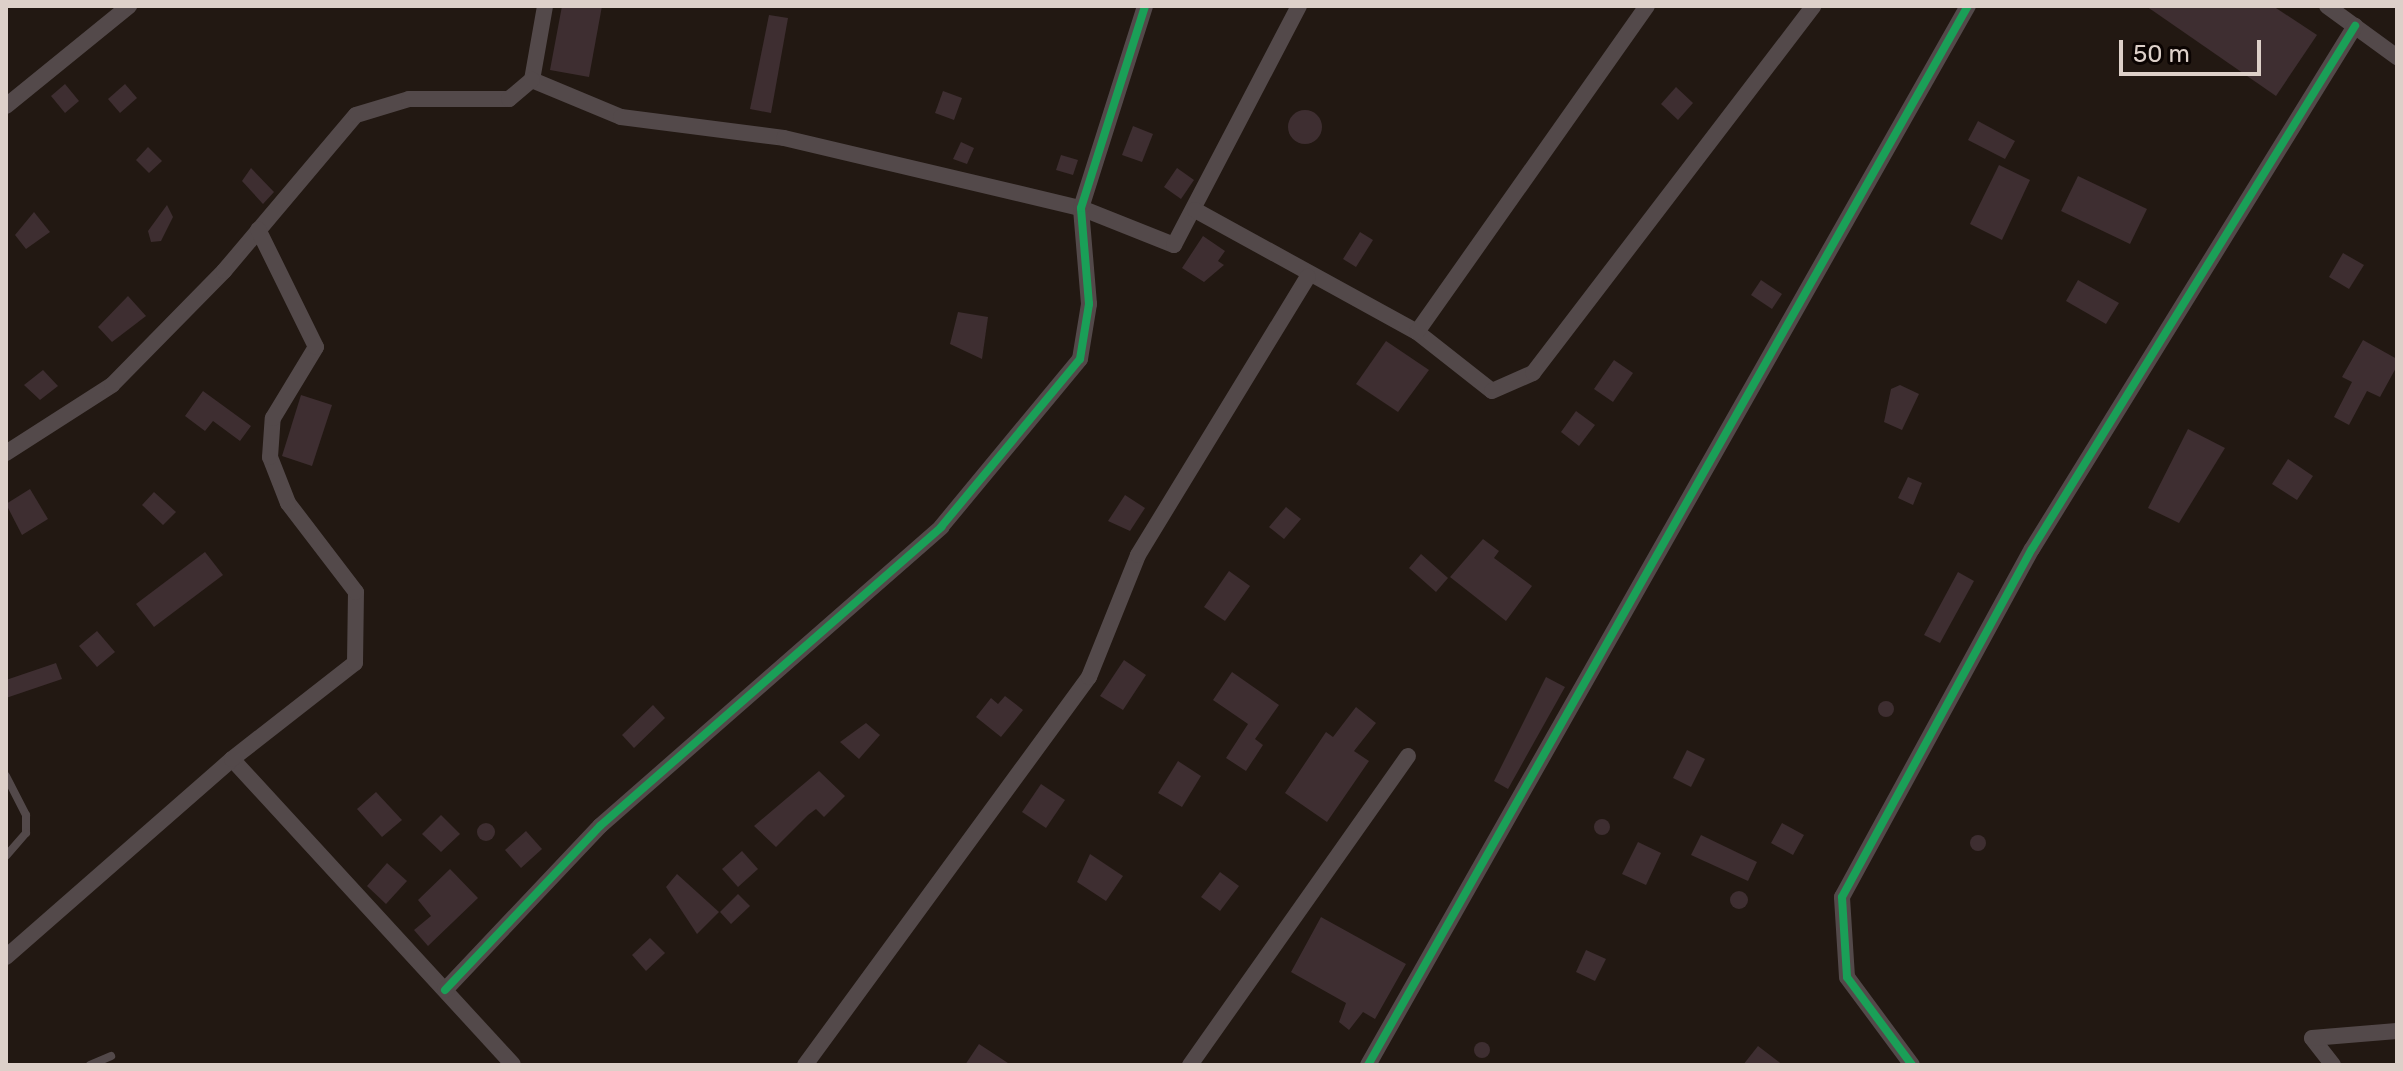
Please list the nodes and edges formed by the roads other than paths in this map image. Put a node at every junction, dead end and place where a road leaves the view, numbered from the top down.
1 (129, 6) edge
2 (533, 6) edge
3 (545, 6) edge
4 (1145, 6) edge
5 (1299, 6) edge
6 (1814, 6) edge
7 (1968, 6) edge
8 (2327, 6) edge
9 (1645, 7) edge
10 (542, 26) junction
11 (2355, 26) junction
12 (2397, 57) edge
13 (532, 80) junction
14 (6, 106) edge
15 (1081, 208) junction
16 (1195, 210) junction
17 (258, 229) junction
18 (1308, 277) junction
19 (1417, 332) junction
20 (6, 453) edge
21 (1408, 756) dead end
22 (232, 759) junction
23 (6, 776) edge
24 (6, 856) edge
25 (6, 957) edge
26 (445, 990) junction
27 (2397, 1031) edge
28 (111, 1056) dead end
29 (90, 1065) edge
30 (513, 1065) edge
31 (805, 1065) edge
32 (1190, 1065) edge
33 (1368, 1065) edge
34 (1912, 1065) edge
35 (2333, 1065) edge

1 - 14 street
2 - 10 street
3 - 10 street
4 - 15 street
5 - 16 street
6 - 19 street
7 - 33 street
8 - 11 street
9 - 19 street
10 - 13 street
11 - 12 street
11 - 34 street
13 - 15 street
13 - 17 street
15 - 16 street
15 - 26 street
16 - 18 street
17 - 20 street
17 - 22 street
18 - 19 street
18 - 31 street
21 - 32 street
22 - 25 street
22 - 26 street
23 - 24 lane
26 - 30 street
27 - 35 street
28 - 29 lane

